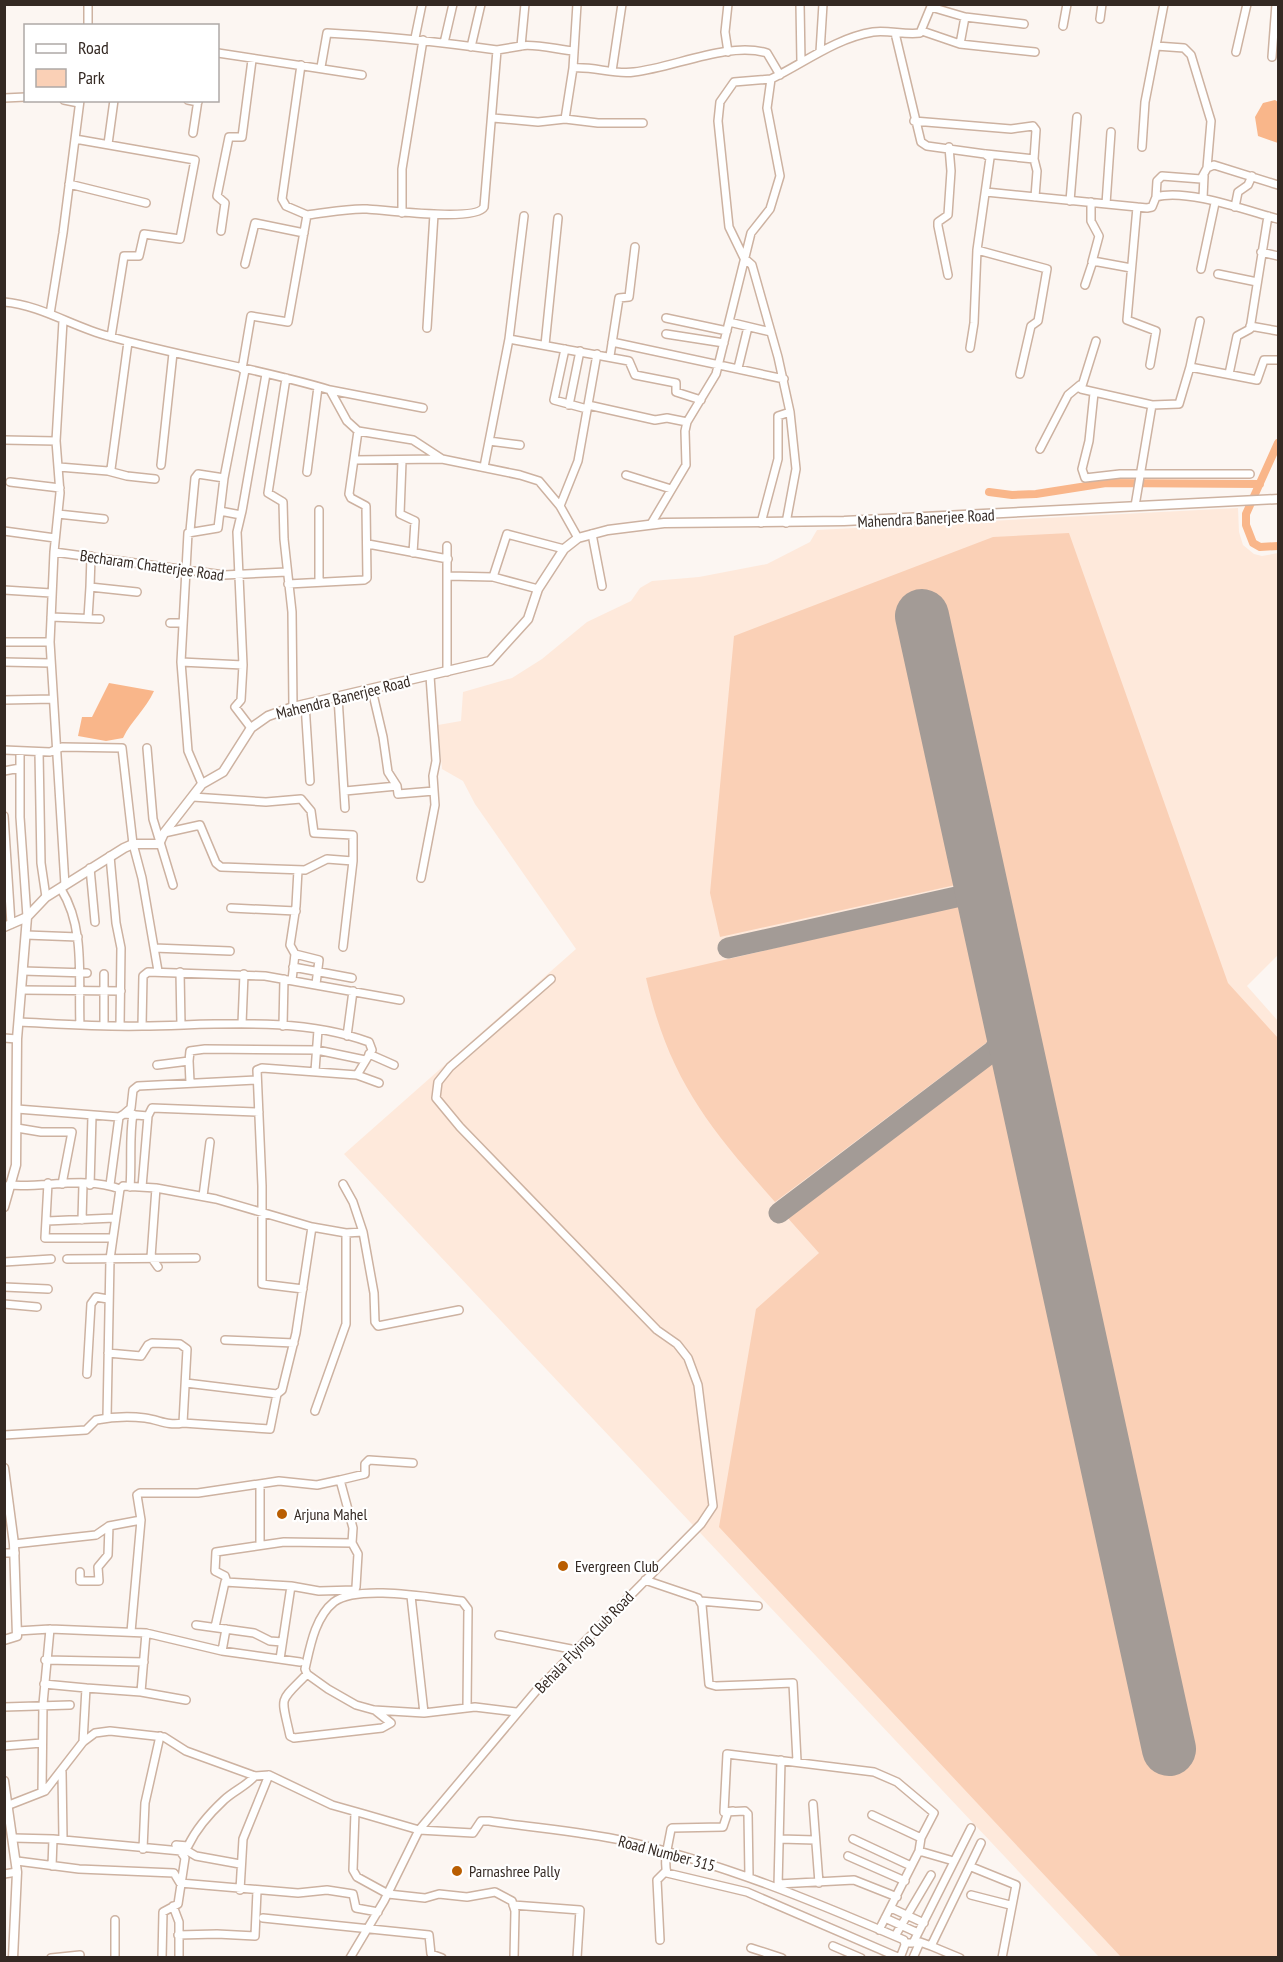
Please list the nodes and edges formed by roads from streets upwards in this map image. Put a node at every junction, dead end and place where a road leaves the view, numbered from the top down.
1 (88, 4) edge
2 (422, 4) edge
3 (453, 4) edge
4 (481, 4) edge
5 (525, 4) edge
6 (578, 4) edge
7 (622, 4) edge
8 (728, 4) edge
9 (800, 4) edge
10 (823, 4) edge
11 (1067, 4) edge
12 (1102, 4) edge
13 (1164, 4) edge
14 (1275, 4) edge
15 (1246, 5) edge
16 (932, 6) edge
17 (965, 17) junction
18 (1100, 19) dead end
19 (88, 24) edge
20 (1024, 24) dead end
21 (1063, 26) dead end
22 (922, 31) junction
23 (895, 33) junction
24 (419, 39) junction
25 (444, 43) junction
26 (960, 44) junction
27 (471, 46) junction
28 (521, 46) junction
29 (1156, 46) junction
30 (497, 50) junction
31 (574, 51) junction
32 (728, 52) junction
33 (820, 52) junction
34 (1035, 52) dead end
35 (1236, 52) dead end
36 (219, 53) edge
37 (1272, 57) dead end
38 (252, 60) junction
39 (801, 62) junction
40 (301, 65) junction
41 (321, 67) junction
42 (573, 68) junction
43 (612, 71) junction
44 (362, 75) dead end
45 (780, 75) junction
46 (771, 79) junction
47 (24, 97) edge
48 (4, 98) edge
49 (80, 102) edge
50 (114, 102) edge
51 (198, 102) edge
52 (1077, 117) dead end
53 (493, 118) junction
54 (565, 119) junction
55 (914, 121) junction
56 (643, 123) dead end
57 (1111, 132) dead end
58 (193, 133) dead end
59 (75, 139) junction
60 (108, 144) junction
61 (949, 147) junction
62 (1142, 147) dead end
63 (985, 153) junction
64 (1034, 159) junction
65 (1207, 168) junction
66 (1204, 176) junction
67 (1252, 176) junction
68 (69, 184) junction
69 (1278, 185) edge
70 (986, 192) junction
71 (1035, 197) junction
72 (1156, 197) junction
73 (1203, 198) junction
74 (1070, 201) junction
75 (1091, 202) junction
76 (146, 203) dead end
77 (1215, 203) junction
78 (1106, 204) junction
79 (1137, 207) junction
80 (1235, 207) junction
81 (402, 213) junction
82 (434, 214) junction
83 (307, 215) junction
84 (525, 216) dead end
85 (1268, 216) junction
86 (558, 218) dead end
87 (1278, 219) edge
88 (221, 231) dead end
89 (304, 233) junction
90 (635, 247) dead end
91 (977, 250) junction
92 (1262, 252) junction
93 (1278, 256) edge
94 (744, 258) junction
95 (1092, 261) junction
96 (245, 264) dead end
97 (1131, 268) junction
98 (1201, 269) dead end
99 (1218, 274) dead end
100 (948, 275) dead end
101 (1257, 282) junction
102 (1085, 285) dead end
103 (4, 302) edge
104 (50, 314) junction
105 (666, 318) dead end
106 (63, 321) junction
107 (1200, 321) dead end
108 (729, 322) junction
109 (1250, 326) junction
110 (748, 327) junction
111 (427, 328) dead end
112 (727, 331) junction
113 (1278, 331) edge
114 (771, 333) junction
115 (666, 334) dead end
116 (111, 337) junction
117 (509, 339) junction
118 (1096, 341) dead end
119 (128, 342) junction
120 (612, 342) junction
121 (724, 343) junction
122 (545, 345) junction
123 (970, 348) dead end
124 (565, 349) junction
125 (580, 351) junction
126 (173, 353) junction
127 (597, 354) junction
128 (609, 357) junction
129 (1278, 360) edge
130 (719, 364) junction
131 (1150, 365) dead end
132 (1190, 367) junction
133 (738, 368) junction
134 (244, 369) junction
135 (266, 374) junction
136 (1020, 374) dead end
137 (1229, 374) junction
138 (286, 378) junction
139 (783, 379) junction
140 (1080, 385) junction
141 (318, 387) junction
142 (330, 390) junction
143 (1094, 393) junction
144 (701, 400) junction
145 (569, 405) junction
146 (1152, 405) junction
147 (588, 407) junction
148 (423, 408) dead end
149 (790, 412) junction
150 (687, 422) junction
151 (358, 431) junction
152 (4, 440) edge
153 (56, 441) junction
154 (489, 441) junction
155 (520, 445) dead end
156 (1040, 449) dead end
157 (442, 459) junction
158 (354, 460) junction
159 (402, 461) junction
160 (161, 465) dead end
161 (484, 466) junction
162 (59, 467) junction
163 (108, 471) junction
164 (307, 472) dead end
165 (1250, 474) dead end
166 (626, 475) dead end
167 (1141, 476) junction
168 (224, 478) junction
169 (155, 479) dead end
170 (10, 482) dead end
171 (60, 488) junction
172 (671, 489) junction
173 (1274, 499) edge
174 (560, 506) junction
175 (1135, 506) junction
176 (319, 510) dead end
177 (220, 511) junction
178 (58, 514) junction
179 (241, 515) junction
180 (104, 519) dead end
181 (761, 523) junction
182 (786, 523) junction
183 (651, 524) junction
184 (4, 531) edge
185 (190, 531) junction
186 (592, 534) junction
187 (55, 538) junction
188 (577, 539) junction
189 (368, 544) junction
190 (447, 546) dead end
191 (564, 549) junction
192 (54, 550) junction
193 (413, 553) junction
194 (92, 556) junction
195 (448, 559) junction
196 (287, 570) junction
197 (184, 571) junction
198 (238, 576) junction
199 (448, 576) junction
200 (493, 578) junction
201 (319, 582) junction
202 (288, 584) junction
203 (602, 586) dead end
204 (90, 587) junction
205 (538, 589) junction
206 (4, 590) edge
207 (137, 592) dead end
208 (51, 596) junction
209 (51, 617) junction
210 (88, 618) junction
211 (100, 619) dead end
212 (170, 623) dead end
213 (182, 624) junction
214 (4, 642) edge
215 (50, 642) junction
216 (4, 662) edge
217 (181, 662) junction
218 (51, 663) junction
219 (243, 665) junction
220 (447, 672) junction
221 (430, 676) junction
222 (372, 690) junction
223 (338, 697) junction
224 (53, 699) junction
225 (4, 700) edge
226 (305, 704) junction
227 (293, 707) junction
228 (251, 728) junction
229 (147, 748) dead end
230 (4, 750) edge
231 (56, 750) junction
232 (20, 751) junction
233 (39, 752) junction
234 (20, 768) junction
235 (4, 771) edge
236 (310, 781) dead end
237 (202, 784) junction
238 (397, 786) junction
239 (434, 790) junction
240 (345, 791) junction
241 (193, 797) junction
242 (345, 808) dead end
243 (4, 816) edge
244 (164, 833) junction
245 (133, 844) junction
246 (159, 844) junction
247 (5, 853) edge
248 (110, 856) junction
249 (353, 861) junction
250 (90, 868) junction
251 (298, 870) junction
252 (421, 878) dead end
253 (172, 885) dead end
254 (63, 887) junction
255 (46, 897) junction
256 (231, 908) dead end
257 (296, 911) junction
258 (27, 917) junction
259 (95, 922) dead end
260 (8, 926) edge
261 (26, 935) junction
262 (78, 937) junction
263 (343, 947) dead end
264 (154, 948) junction
265 (230, 951) dead end
266 (295, 954) junction
267 (293, 966) junction
268 (23, 971) junction
269 (158, 971) junction
270 (318, 971) junction
271 (180, 972) junction
272 (87, 973) dead end
273 (78, 974) junction
274 (104, 974) dead end
275 (244, 974) junction
276 (352, 978) dead end
277 (288, 979) junction
278 (551, 979) dead end
279 (316, 984) junction
280 (21, 990) junction
281 (78, 991) junction
282 (121, 991) junction
283 (353, 991) junction
284 (104, 992) junction
285 (400, 1000) dead end
286 (18, 1022) junction
287 (242, 1024) junction
288 (80, 1025) junction
289 (181, 1025) junction
290 (104, 1026) junction
291 (120, 1026) junction
292 (142, 1026) junction
293 (283, 1026) junction
294 (318, 1030) junction
295 (347, 1036) junction
296 (4, 1038) edge
297 (17, 1038) junction
298 (317, 1050) junction
299 (367, 1057) junction
300 (189, 1060) junction
301 (157, 1065) dead end
302 (394, 1065) dead end
303 (315, 1071) junction
304 (357, 1075) junction
305 (257, 1080) junction
306 (190, 1082) junction
307 (379, 1083) dead end
308 (17, 1109) junction
309 (259, 1112) junction
310 (133, 1114) junction
311 (122, 1115) junction
312 (92, 1116) junction
313 (148, 1116) junction
314 (17, 1128) junction
315 (210, 1142) dead end
316 (48, 1183) junction
317 (62, 1184) junction
318 (87, 1184) junction
319 (343, 1184) dead end
320 (9, 1185) junction
321 (110, 1185) junction
322 (130, 1187) junction
323 (142, 1187) junction
324 (156, 1188) junction
325 (120, 1189) junction
326 (203, 1196) junction
327 (4, 1207) edge
328 (261, 1212) junction
329 (114, 1218) junction
330 (82, 1220) junction
331 (47, 1221) junction
332 (312, 1227) junction
333 (363, 1232) junction
334 (346, 1233) junction
335 (112, 1238) junction
336 (151, 1257) junction
337 (110, 1258) junction
338 (196, 1258) dead end
339 (51, 1259) dead end
340 (67, 1259) dead end
341 (4, 1262) edge
342 (158, 1267) dead end
343 (4, 1287) edge
344 (48, 1289) dead end
345 (303, 1289) junction
346 (108, 1299) junction
347 (4, 1304) edge
348 (38, 1307) dead end
349 (459, 1310) dead end
350 (225, 1340) dead end
351 (294, 1343) junction
352 (108, 1353) junction
353 (87, 1374) dead end
354 (186, 1383) junction
355 (277, 1394) junction
356 (315, 1411) dead end
357 (107, 1418) junction
358 (183, 1423) junction
359 (4, 1435) edge
360 (413, 1463) dead end
361 (4, 1468) edge
362 (340, 1480) junction
363 (260, 1486) junction
364 (141, 1520) junction
365 (109, 1526) junction
366 (352, 1543) junction
367 (260, 1544) junction
368 (14, 1548) junction
369 (4, 1553) edge
370 (80, 1572) dead end
371 (645, 1580) junction
372 (227, 1582) junction
373 (291, 1587) junction
374 (411, 1596) junction
375 (700, 1601) junction
376 (758, 1606) dead end
377 (196, 1624) dead end
378 (215, 1627) junction
379 (50, 1629) junction
380 (226, 1629) junction
381 (17, 1631) junction
382 (132, 1632) junction
383 (146, 1633) junction
384 (499, 1635) dead end
385 (4, 1640) edge
386 (282, 1642) junction
387 (576, 1650) junction
388 (222, 1651) junction
389 (280, 1659) junction
390 (45, 1660) junction
391 (144, 1662) junction
392 (300, 1662) dead end
393 (307, 1674) junction
394 (44, 1684) junction
395 (86, 1688) junction
396 (141, 1692) junction
397 (186, 1700) dead end
398 (43, 1704) junction
399 (70, 1705) dead end
400 (4, 1707) edge
401 (467, 1708) junction
402 (375, 1710) junction
403 (516, 1712) junction
404 (424, 1713) junction
405 (159, 1736) junction
406 (83, 1742) junction
407 (42, 1743) junction
408 (4, 1746) edge
409 (782, 1760) junction
410 (797, 1761) junction
411 (62, 1772) junction
412 (268, 1775) junction
413 (255, 1776) junction
414 (4, 1781) edge
415 (42, 1792) junction
416 (813, 1804) dead end
417 (6, 1807) edge
418 (355, 1812) junction
419 (728, 1812) junction
420 (872, 1815) dead end
421 (971, 1828) dead end
422 (419, 1830) junction
423 (13, 1838) junction
424 (921, 1838) junction
425 (53, 1839) junction
426 (63, 1839) junction
427 (780, 1839) junction
428 (853, 1839) dead end
429 (816, 1840) junction
430 (981, 1843) dead end
431 (176, 1845) junction
432 (143, 1849) junction
433 (919, 1851) junction
434 (668, 1854) junction
435 (848, 1856) dead end
436 (950, 1860) dead end
437 (17, 1861) junction
438 (240, 1864) junction
439 (52, 1866) junction
440 (911, 1866) junction
441 (974, 1868) dead end
442 (666, 1870) junction
443 (17, 1872) junction
444 (4, 1874) edge
445 (931, 1875) dead end
446 (749, 1876) junction
447 (904, 1881) junction
448 (180, 1883) junction
449 (819, 1883) junction
450 (778, 1885) junction
451 (240, 1890) junction
452 (257, 1891) junction
453 (388, 1894) junction
454 (971, 1895) dead end
455 (897, 1897) junction
456 (513, 1905) junction
457 (1010, 1905) junction
458 (174, 1906) junction
459 (891, 1908) junction
460 (378, 1912) junction
461 (907, 1915) junction
462 (263, 1918) dead end
463 (885, 1918) junction
464 (115, 1920) dead end
465 (924, 1923) junction
466 (901, 1926) junction
467 (369, 1927) junction
468 (879, 1930) junction
469 (918, 1933) junction
470 (178, 1935) junction
471 (895, 1936) junction
472 (660, 1940) dead end
473 (833, 1946) dead end
474 (931, 1946) junction
475 (905, 1947) junction
476 (751, 1948) dead end
477 (944, 1954) edge
478 (80, 1955) dead end
479 (13, 1958) edge
480 (51, 1958) edge
481 (115, 1958) edge
482 (162, 1958) edge
483 (179, 1958) edge
484 (350, 1958) edge
485 (442, 1958) edge
486 (514, 1958) edge
487 (577, 1958) edge
488 (782, 1958) edge
489 (861, 1958) edge
490 (913, 1958) edge
491 (960, 1958) edge
492 (1002, 1958) edge

1 - 19 street
2 - 24 street
3 - 25 street
4 - 27 street
5 - 28 street
6 - 31 street
7 - 43 street
8 - 32 street
9 - 39 street
10 - 33 street
11 - 21 street
12 - 18 street
13 - 29 street
14 - 37 street
15 - 35 street
16 - 17 street
16 - 22 street
17 - 20 street
17 - 26 street
22 - 23 street
22 - 26 street
23 - 33 street
23 - 55 street
24 - 25 street
24 - 41 street
24 - 81 street
25 - 27 street
26 - 34 street
27 - 30 street
28 - 30 street
28 - 31 street
29 - 62 street
29 - 65 street
30 - 53 street
31 - 42 street
32 - 43 street
32 - 45 street
33 - 39 street
36 - 38 street
38 - 40 street
38 - 88 street
39 - 45 street
40 - 41 street
40 - 83 street
41 - 44 street
42 - 43 street
42 - 54 street
45 - 46 street
46 - 94 street
46 - 94 street
47 - 48 street
49 - 59 street
50 - 60 street
51 - 58 street
52 - 74 street
53 - 54 street
53 - 82 street
54 - 56 street
55 - 61 street
55 - 64 street
57 - 78 street
59 - 60 street
59 - 68 street
60 - 116 street
61 - 63 street
61 - 100 street
63 - 64 street
63 - 70 street
64 - 71 street
65 - 66 street
65 - 67 street
66 - 72 street
66 - 73 street
67 - 69 street
67 - 80 street
68 - 76 street
68 - 104 street
70 - 71 street
70 - 91 street
71 - 74 street
72 - 73 street
72 - 79 street
73 - 77 street
74 - 75 street
75 - 78 street
75 - 95 street
77 - 80 street
77 - 98 street
78 - 79 street
79 - 97 street
80 - 85 street
81 - 82 street
81 - 83 street
82 - 111 street
83 - 89 street
84 - 117 street
85 - 87 street
85 - 92 street
86 - 122 street
89 - 96 street
89 - 134 street
90 - 120 street
91 - 123 street
91 - 136 street
92 - 93 street
92 - 101 street
94 - 108 street
94 - 114 street
95 - 97 street
95 - 102 street
97 - 131 street
99 - 101 street
101 - 109 street
103 - 104 street
104 - 106 street
105 - 112 street
106 - 116 street
106 - 153 street
107 - 132 street
108 - 110 street
108 - 112 street
109 - 113 street
109 - 137 street
110 - 114 street
110 - 133 street
112 - 121 street
114 - 139 street
115 - 121 street
116 - 119 street
117 - 122 street
117 - 154 street
118 - 140 street
119 - 126 street
119 - 163 street
120 - 128 street
120 - 130 street
121 - 130 street
122 - 124 street
124 - 125 street
124 - 145 street
125 - 127 street
125 - 145 street
126 - 134 street
126 - 160 street
127 - 128 street
127 - 147 street
128 - 144 street
129 - 137 street
130 - 133 street
130 - 144 street
132 - 137 street
132 - 146 street
133 - 139 street
134 - 135 street
134 - 168 street
135 - 138 street
135 - 179 street
138 - 141 street
138 - 196 street
139 - 149 street
140 - 143 street
140 - 156 street
141 - 142 street
141 - 164 street
142 - 148 street
142 - 151 street
143 - 146 street
143 - 167 street
144 - 150 street
145 - 147 street
146 - 167 street
147 - 150 street
147 - 174 street
149 - 181 street
149 - 182 street
150 - 172 street
151 - 157 street
151 - 158 street
152 - 153 street
153 - 162 street
154 - 155 street
154 - 161 street
157 - 159 street
157 - 161 street
158 - 159 street
158 - 189 street
159 - 193 street
161 - 174 street
162 - 163 street
162 - 171 street
163 - 169 street
165 - 167 street
166 - 172 street
167 - 175 street
168 - 177 street
168 - 185 street
170 - 171 street
171 - 178 street
172 - 183 street
173 - 175 street, Mahendra Banerjee Road
174 - 188 street
175 - 182 street, Mahendra Banerjee Road
176 - 201 street
177 - 179 street
177 - 185 street
178 - 180 street
178 - 187 street
179 - 198 street
181 - 182 street, Mahendra Banerjee Road
181 - 183 street, Mahendra Banerjee Road
183 - 186 street, Mahendra Banerjee Road
184 - 187 street
185 - 197 street
186 - 188 street, Mahendra Banerjee Road
186 - 203 street
187 - 192 street
188 - 191 street
189 - 193 street
189 - 201 street
190 - 195 street
191 - 200 street
191 - 205 street
192 - 194 street, Becharam Chatterjee Road
192 - 208 street
193 - 195 street
194 - 197 street, Becharam Chatterjee Road
194 - 204 street
195 - 199 street
196 - 198 street, Becharam Chatterjee Road
196 - 202 street
197 - 198 street, Becharam Chatterjee Road
197 - 213 street
198 - 219 street
199 - 200 street
199 - 220 street
200 - 205 street
201 - 202 street
202 - 227 street
204 - 207 street
204 - 210 street
205 - 220 street, Mahendra Banerjee Road
206 - 208 street
208 - 209 street
209 - 210 street
209 - 215 street
210 - 211 street
212 - 213 street
213 - 217 street
214 - 215 street
215 - 218 street
216 - 218 street
217 - 219 street
217 - 237 street
218 - 224 street
219 - 228 street
220 - 221 street, Mahendra Banerjee Road
221 - 222 street, Mahendra Banerjee Road
221 - 239 street
222 - 223 street, Mahendra Banerjee Road
222 - 238 street
223 - 226 street, Mahendra Banerjee Road
223 - 240 street
224 - 225 street
224 - 231 street
226 - 227 street, Mahendra Banerjee Road
226 - 236 street
227 - 228 street, Mahendra Banerjee Road
228 - 237 street, Mahendra Banerjee Road
229 - 246 street
230 - 232 street
231 - 233 street
231 - 245 street
231 - 254 street
232 - 233 street
232 - 234 street
233 - 255 street
234 - 235 street
234 - 258 street
237 - 241 street, Mahendra Banerjee Road
238 - 239 street
238 - 240 street
239 - 252 street
240 - 242 street
241 - 244 street, Mahendra Banerjee Road
241 - 249 street
243 - 247 street
244 - 246 street, Mahendra Banerjee Road
244 - 251 street
245 - 246 street
245 - 248 street
245 - 264 street
246 - 253 street
247 - 260 street
248 - 250 street
248 - 282 street
249 - 251 street
249 - 263 street
250 - 254 street
250 - 259 street
251 - 257 street
254 - 255 street
254 - 262 street
255 - 258 street
256 - 257 street
257 - 266 street
258 - 260 street
258 - 261 street
261 - 262 street
261 - 268 street
262 - 273 street
264 - 265 street
264 - 269 street
266 - 267 street
266 - 270 street
267 - 270 street
267 - 277 street
268 - 273 street
268 - 280 street
269 - 271 street
269 - 292 street
270 - 276 street
270 - 279 street
271 - 275 street
271 - 289 street
272 - 273 street
273 - 281 street
274 - 284 street
275 - 277 street
275 - 287 street
277 - 279 street
277 - 293 street
278 - 371 street, Behala Flying Club Road
279 - 283 street
280 - 281 street
280 - 286 street
281 - 284 street
281 - 288 street
282 - 284 street
282 - 291 street
283 - 285 street
283 - 295 street
284 - 290 street
286 - 288 street
286 - 297 street
287 - 289 street
287 - 293 street
288 - 290 street
289 - 292 street
290 - 291 street
291 - 292 street
293 - 294 street
294 - 295 street
294 - 298 street
295 - 299 street
296 - 297 street
297 - 308 street
298 - 299 street
298 - 300 street
298 - 303 street
299 - 302 street
299 - 304 street
300 - 301 street
300 - 306 street
303 - 304 street
303 - 305 street
304 - 307 street
305 - 306 street
305 - 309 street
306 - 311 street
308 - 312 street
308 - 314 street
309 - 313 street
309 - 328 street
310 - 311 street
310 - 313 street
310 - 322 street
311 - 312 street
311 - 321 street
312 - 318 street
313 - 323 street
314 - 317 street
314 - 320 street
315 - 326 street
316 - 317 street
316 - 320 street
316 - 331 street
317 - 318 street
318 - 321 street
318 - 330 street
319 - 333 street
320 - 327 street
321 - 325 street
322 - 323 street
322 - 325 street
323 - 324 street
324 - 326 street
324 - 336 street
325 - 329 street
326 - 328 street
328 - 332 street
328 - 345 street
329 - 330 street
329 - 335 street
330 - 331 street
331 - 335 street
332 - 334 street
332 - 345 street
333 - 334 street
333 - 349 street
334 - 356 street
335 - 337 street
336 - 337 street
336 - 338 street
336 - 342 street
337 - 340 street
337 - 346 street
339 - 341 street
343 - 344 street
345 - 351 street
346 - 352 street
346 - 353 street
347 - 348 street
350 - 351 street
351 - 355 street
352 - 354 street
352 - 357 street
354 - 355 street
354 - 358 street
355 - 358 street
357 - 358 street
357 - 359 street
360 - 362 street
361 - 368 street
362 - 363 street
362 - 366 street
363 - 364 street
363 - 367 street
364 - 365 street
364 - 382 street
365 - 368 street
365 - 370 street
366 - 367 street
366 - 373 street
367 - 372 street
368 - 369 street
368 - 381 street
371 - 375 street
371 - 387 street, Behala Flying Club Road
372 - 373 street
372 - 378 street
373 - 386 street
374 - 393 street
374 - 401 street
374 - 404 street
375 - 376 street
375 - 410 street
377 - 378 street
378 - 380 street
379 - 381 street
379 - 382 street
379 - 390 street
380 - 386 street
380 - 388 street
381 - 385 street
382 - 383 street
383 - 388 street
383 - 391 street
384 - 387 street
386 - 389 street
387 - 403 street, Behala Flying Club Road
388 - 389 street
389 - 392 street
390 - 391 street
390 - 394 street
391 - 396 street
393 - 402 street
393 - 402 street
394 - 395 street
394 - 398 street
395 - 396 street
395 - 406 street
396 - 397 street
398 - 399 street
398 - 400 street
398 - 407 street
401 - 403 street
401 - 404 street
402 - 404 street
403 - 422 street, Behala Flying Club Road
405 - 406 street
405 - 413 street
405 - 432 street
406 - 411 street
407 - 408 street
407 - 415 street
409 - 410 street
409 - 419 street
409 - 427 street
410 - 424 street
411 - 415 street
411 - 426 street
412 - 413 street
412 - 418 street
412 - 438 street
413 - 431 street
414 - 417 street
415 - 417 street
416 - 429 street
417 - 423 street
418 - 422 street
418 - 453 street
419 - 434 street
419 - 446 street
420 - 424 street
421 - 465 street
422 - 434 street, Road Number 315
422 - 453 street, Behala Flying Club Road
423 - 425 street
423 - 437 street
424 - 433 street
425 - 426 street
425 - 439 street
426 - 432 street
427 - 429 street
427 - 450 street
428 - 440 street
429 - 449 street
430 - 474 street
431 - 432 street
431 - 438 street
431 - 448 street
433 - 436 street
433 - 440 street
434 - 442 street
434 - 446 street, Road Number 315
435 - 447 street
437 - 439 street
437 - 443 street
438 - 451 street
439 - 448 street
440 - 447 street
441 - 457 street
442 - 472 street
442 - 475 street
443 - 444 street
443 - 479 street
445 - 461 street
446 - 450 street, Road Number 315
447 - 455 street
448 - 451 street
448 - 458 street
449 - 450 street
449 - 455 street
450 - 468 street, Road Number 315
451 - 452 street
452 - 460 street
452 - 470 street
453 - 456 street
453 - 460 street, Behala Flying Club Road
454 - 457 street
455 - 459 street
456 - 486 street
456 - 487 street
457 - 492 street
458 - 470 street
458 - 482 street
459 - 461 street
459 - 463 street
460 - 467 street, Behala Flying Club Road
461 - 465 street
461 - 466 street
462 - 467 street
463 - 466 street
463 - 468 street
464 - 481 street
465 - 469 street
466 - 469 street
466 - 471 street
467 - 484 street, Behala Flying Club Road
467 - 485 street
468 - 471 street, Road Number 315
469 - 475 street
470 - 483 street
471 - 475 street, Road Number 315
473 - 489 street
474 - 477 street
474 - 490 street
476 - 488 street
477 - 491 street
478 - 480 street

